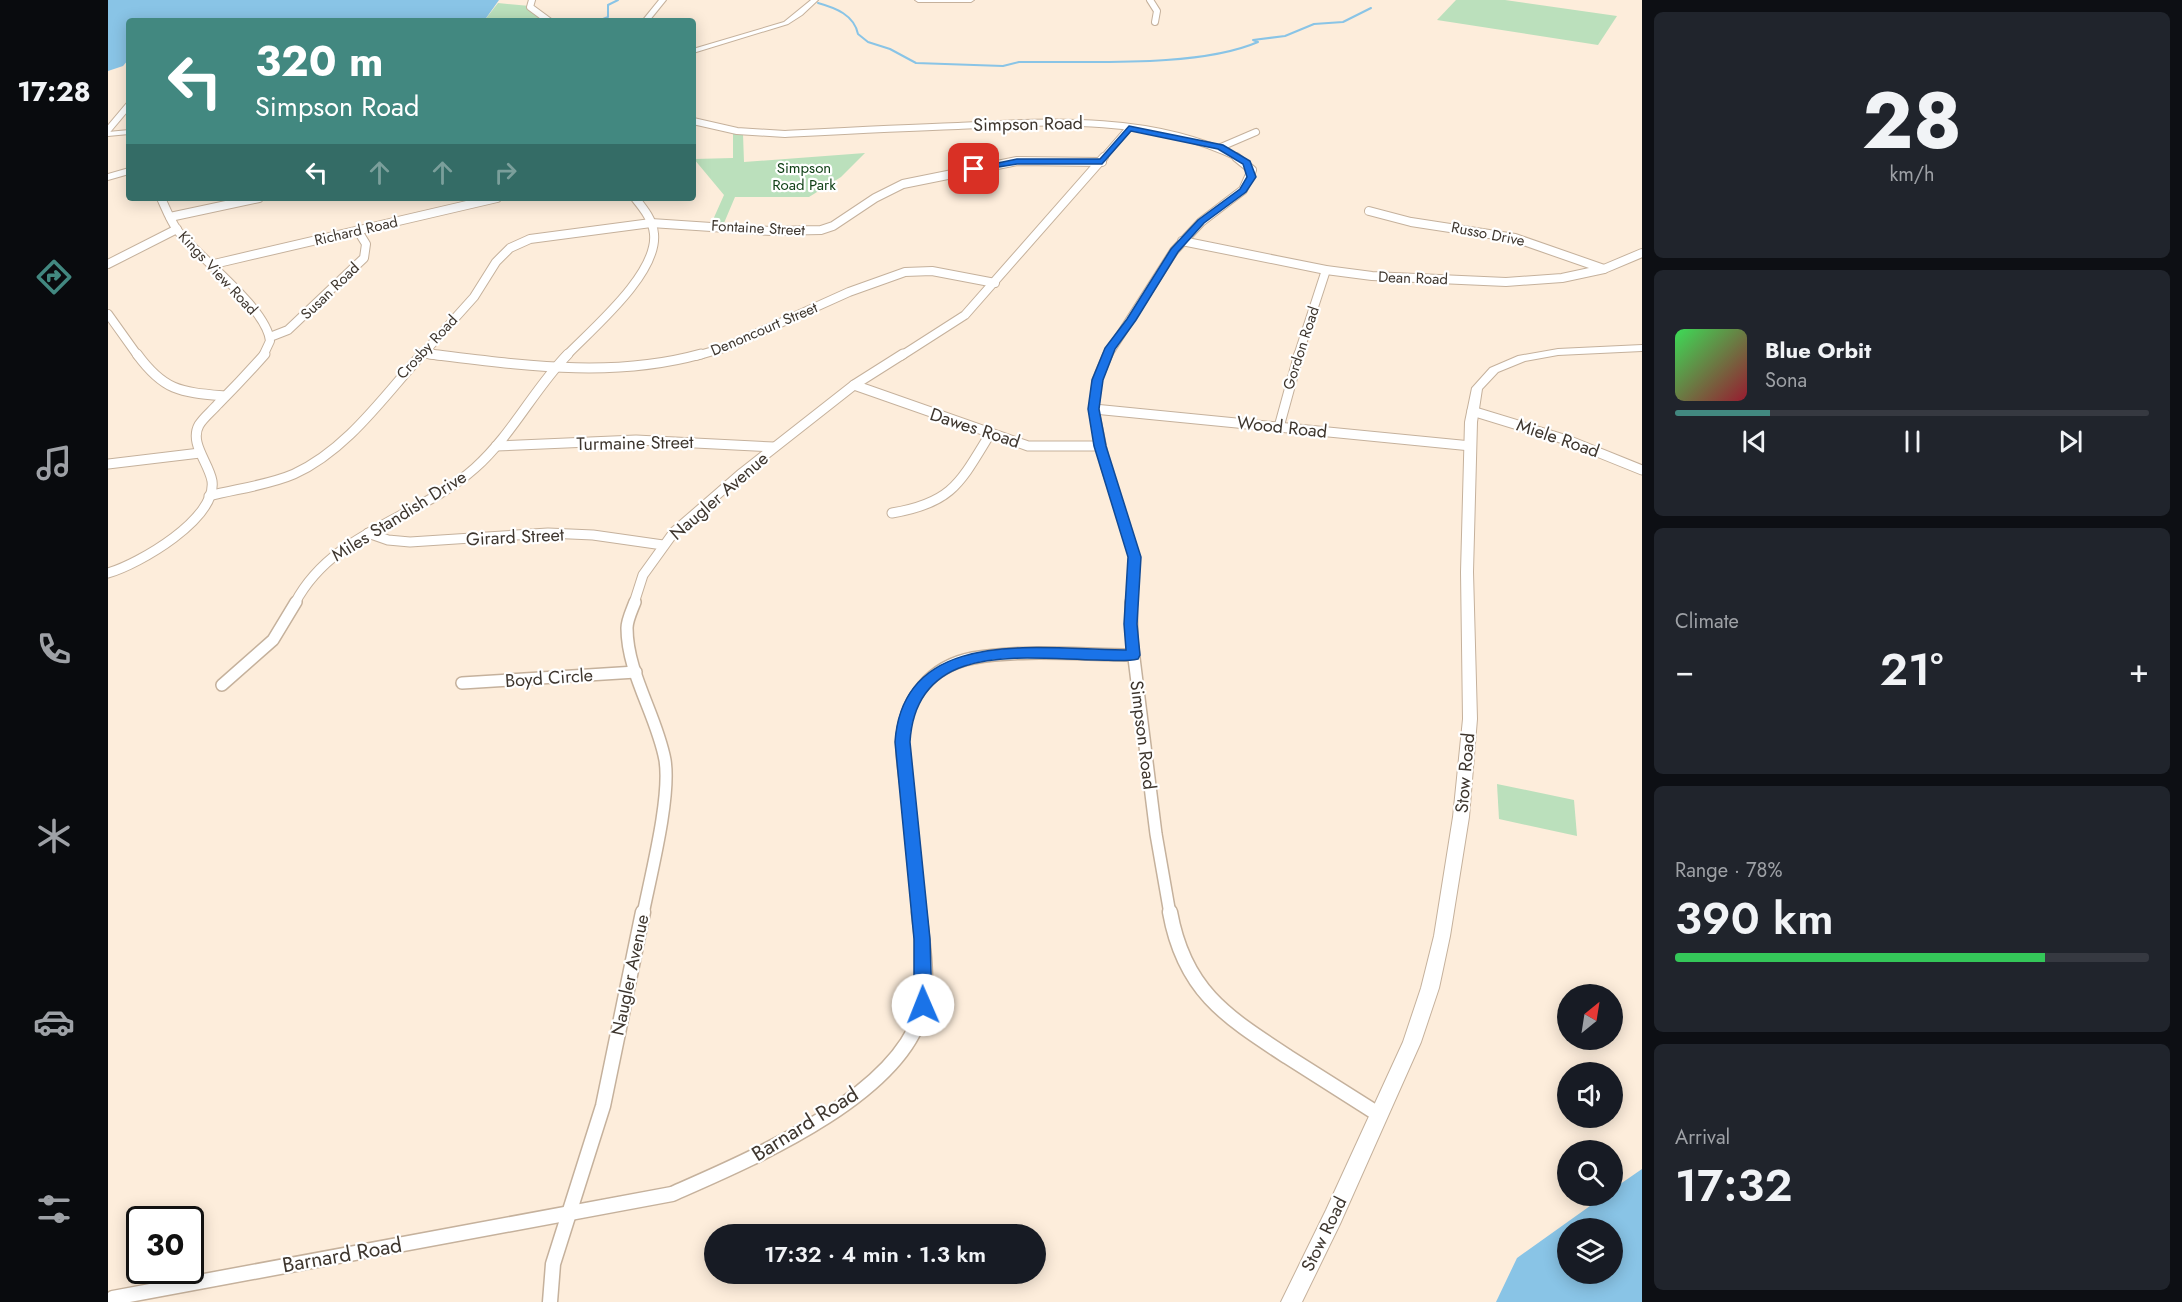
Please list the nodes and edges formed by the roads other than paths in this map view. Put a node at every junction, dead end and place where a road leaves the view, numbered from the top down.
1 (532, 0) edge
2 (663, 0) edge
3 (815, 0) edge
4 (918, 0) edge
5 (971, 0) edge
6 (1150, 0) edge
7 (545, 18) edge
8 (648, 18) edge
9 (1155, 22) dead end
10 (696, 50) edge
11 (126, 109) edge
12 (696, 122) edge
13 (1129, 128) junction
14 (108, 132) edge
15 (126, 132) edge
16 (1256, 132) dead end
17 (1221, 147) junction
18 (1102, 162) junction
19 (126, 172) edge
20 (108, 177) edge
21 (162, 201) edge
22 (246, 201) edge
23 (472, 201) edge
24 (637, 201) edge
25 (1369, 211) dead end
26 (170, 217) junction
27 (651, 223) junction
28 (177, 229) junction
29 (358, 231) junction
30 (1182, 241) junction
31 (1642, 253) edge
32 (108, 264) edge
33 (214, 264) junction
34 (1604, 269) junction
35 (1326, 270) junction
36 (995, 283) junction
37 (108, 314) edge
38 (270, 337) junction
39 (1642, 348) edge
40 (421, 354) junction
41 (554, 369) junction
42 (854, 385) junction
43 (224, 396) junction
44 (1094, 409) junction
45 (1472, 411) junction
46 (1280, 427) junction
47 (990, 434) junction
48 (496, 446) junction
49 (1100, 446) junction
50 (1471, 446) junction
51 (774, 447) junction
52 (200, 453) junction
53 (108, 464) edge
54 (1642, 470) edge
55 (209, 496) junction
56 (892, 513) dead end
57 (368, 533) junction
58 (663, 545) junction
59 (108, 573) edge
60 (1133, 655) junction
61 (636, 672) junction
62 (462, 683) dead end
63 (222, 685) dead end
64 (1378, 1114) junction
65 (567, 1215) junction
66 (113, 1298) dead end
67 (550, 1302) edge
68 (1291, 1302) edge

1 - 7 street
2 - 8 street
3 - 10 street
4 - 5 street
6 - 9 street
11 - 14 street
12 - 13 street, Simpson Road
13 - 17 street, Simpson Road
13 - 18 street, Naugler Avenue
14 - 15 street
16 - 17 street
17 - 30 street, Simpson Road
18 - 27 street, Fontaine Street
18 - 36 street, Naugler Avenue
19 - 20 street
21 - 26 street, Kings View Road
22 - 26 street
23 - 29 street, Richard Road
24 - 27 street
25 - 34 street, Russo Drive
26 - 28 street, Kings View Road
27 - 40 street, Crosby Road
27 - 41 street, Miles Standish Drive
28 - 32 street
28 - 33 street, Kings View Road
29 - 33 street, Richard Road
29 - 38 street, Susan Road
30 - 35 street, Dean Road
30 - 44 street, Simpson Road
31 - 34 street, Dean Road
33 - 38 street, Kings View Road
34 - 35 street, Dean Road
35 - 46 street, Gordon Road
36 - 41 street, Denoncourt Street
36 - 42 street, Naugler Avenue
37 - 43 street
38 - 43 street
39 - 45 street, Stow Road
40 - 41 street, Denoncourt Street
40 - 55 street, Crosby Road
41 - 48 street, Miles Standish Drive
42 - 47 street, Dawes Road
42 - 51 street, Naugler Avenue
43 - 52 street
44 - 46 street, Wood Road
44 - 49 street, Simpson Road
45 - 50 street, Stow Road
45 - 54 street, Miele Road
46 - 50 street, Wood Road
47 - 49 street, Dawes Road
47 - 56 street
48 - 51 street, Turmaine Street
48 - 57 street, Miles Standish Drive
49 - 60 street, Simpson Road
50 - 64 street, Stow Road
51 - 58 street, Naugler Avenue
52 - 53 street
52 - 55 street
55 - 59 street
57 - 58 street, Girard Street
57 - 63 street, Miles Standish Drive
58 - 61 street, Naugler Avenue
60 - 64 street, Simpson Road
60 - 65 street, Barnard Road
61 - 62 street, Boyd Circle
61 - 65 street, Naugler Avenue
64 - 68 street, Stow Road
65 - 66 street, Barnard Road
65 - 67 street, Naugler Avenue

